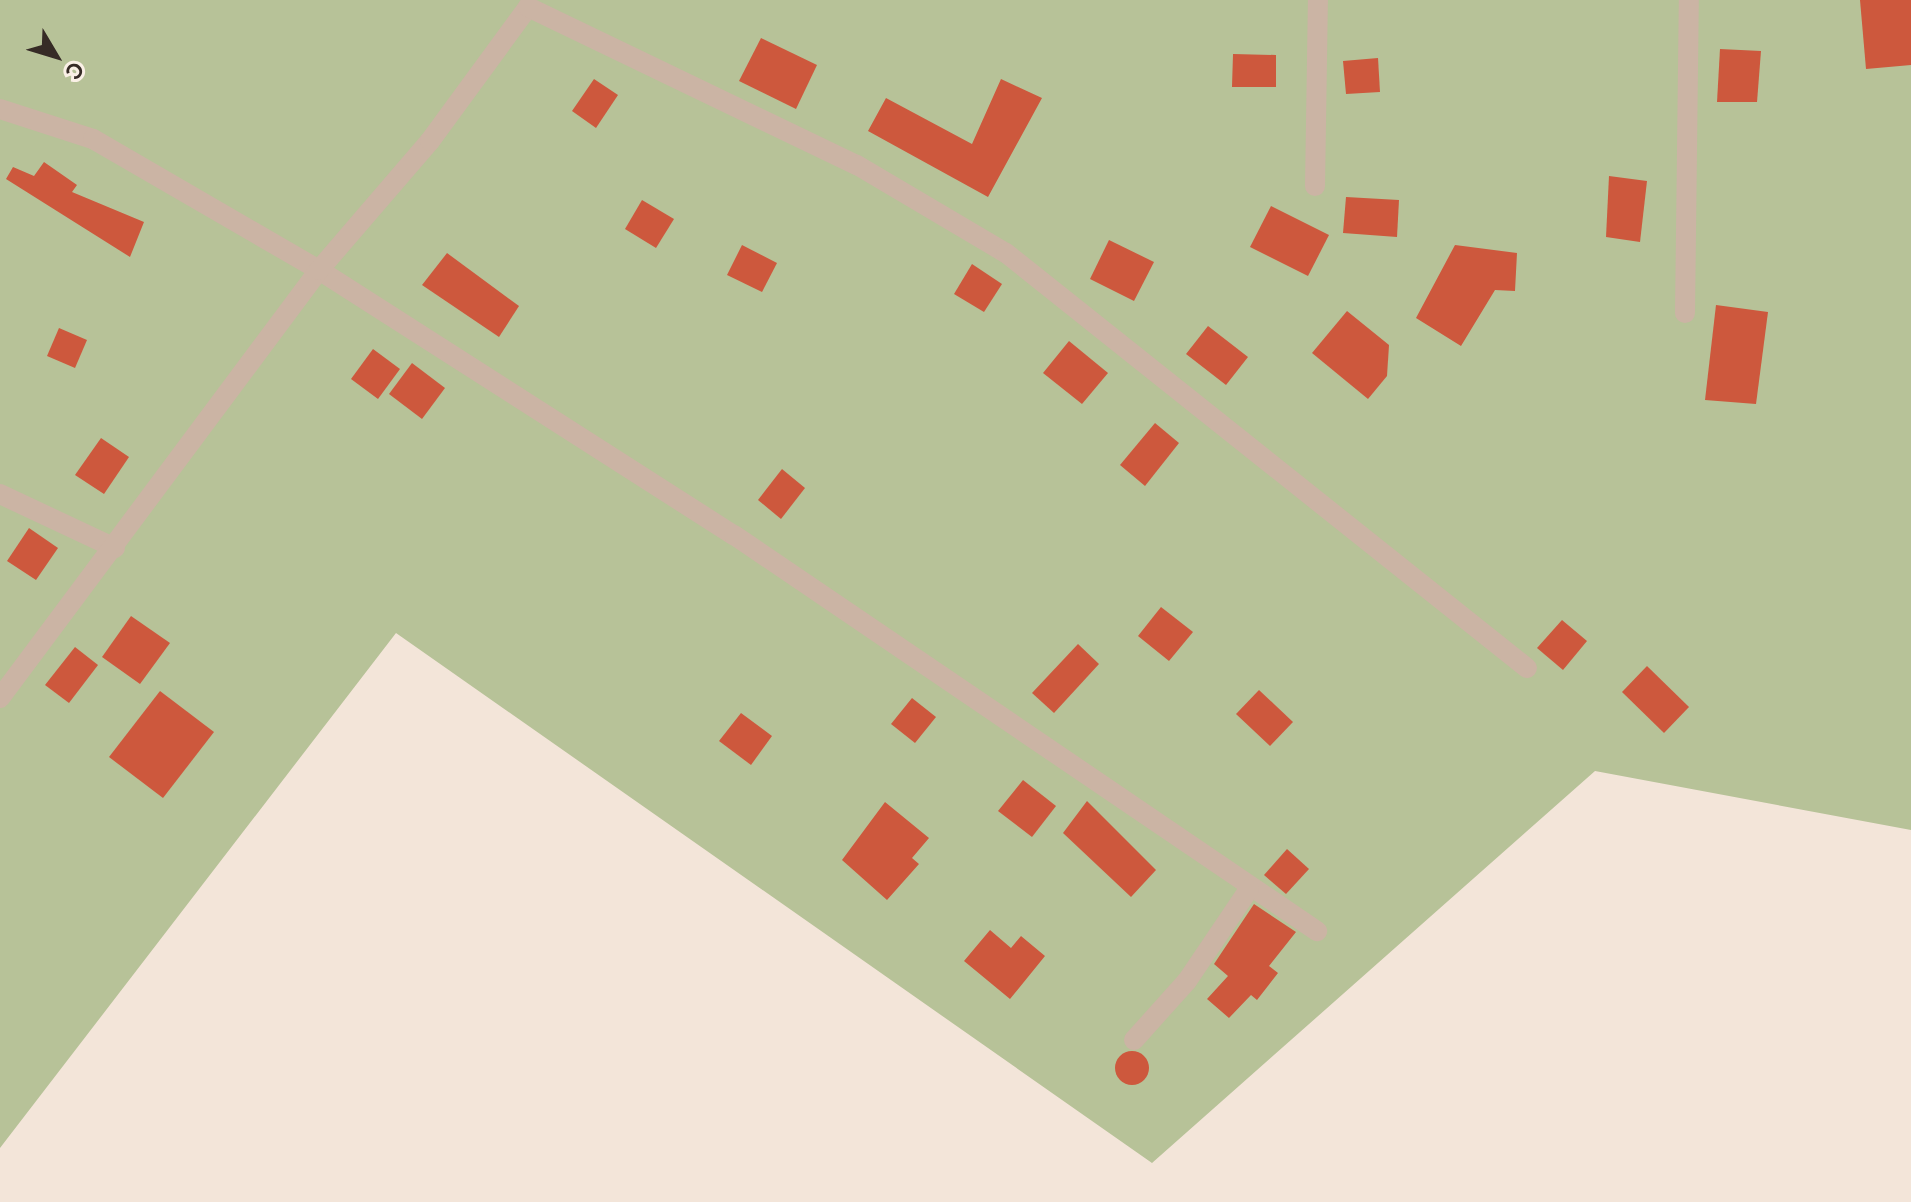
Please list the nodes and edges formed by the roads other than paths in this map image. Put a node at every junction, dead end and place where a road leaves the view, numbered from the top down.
1 (1318, 0) edge
2 (1689, 0) edge
3 (0, 109) edge
4 (1315, 186) dead end
5 (319, 270) junction
6 (1685, 313) dead end
7 (0, 494) edge
8 (115, 548) junction
9 (1527, 668) dead end
10 (0, 698) edge
11 (1249, 889) junction
12 (1317, 931) dead end
13 (1134, 1040) dead end

1 - 4 street
2 - 6 street
3 - 5 street
5 - 8 street
5 - 9 street
5 - 11 street
7 - 8 street
8 - 10 street
11 - 12 street
11 - 13 street

